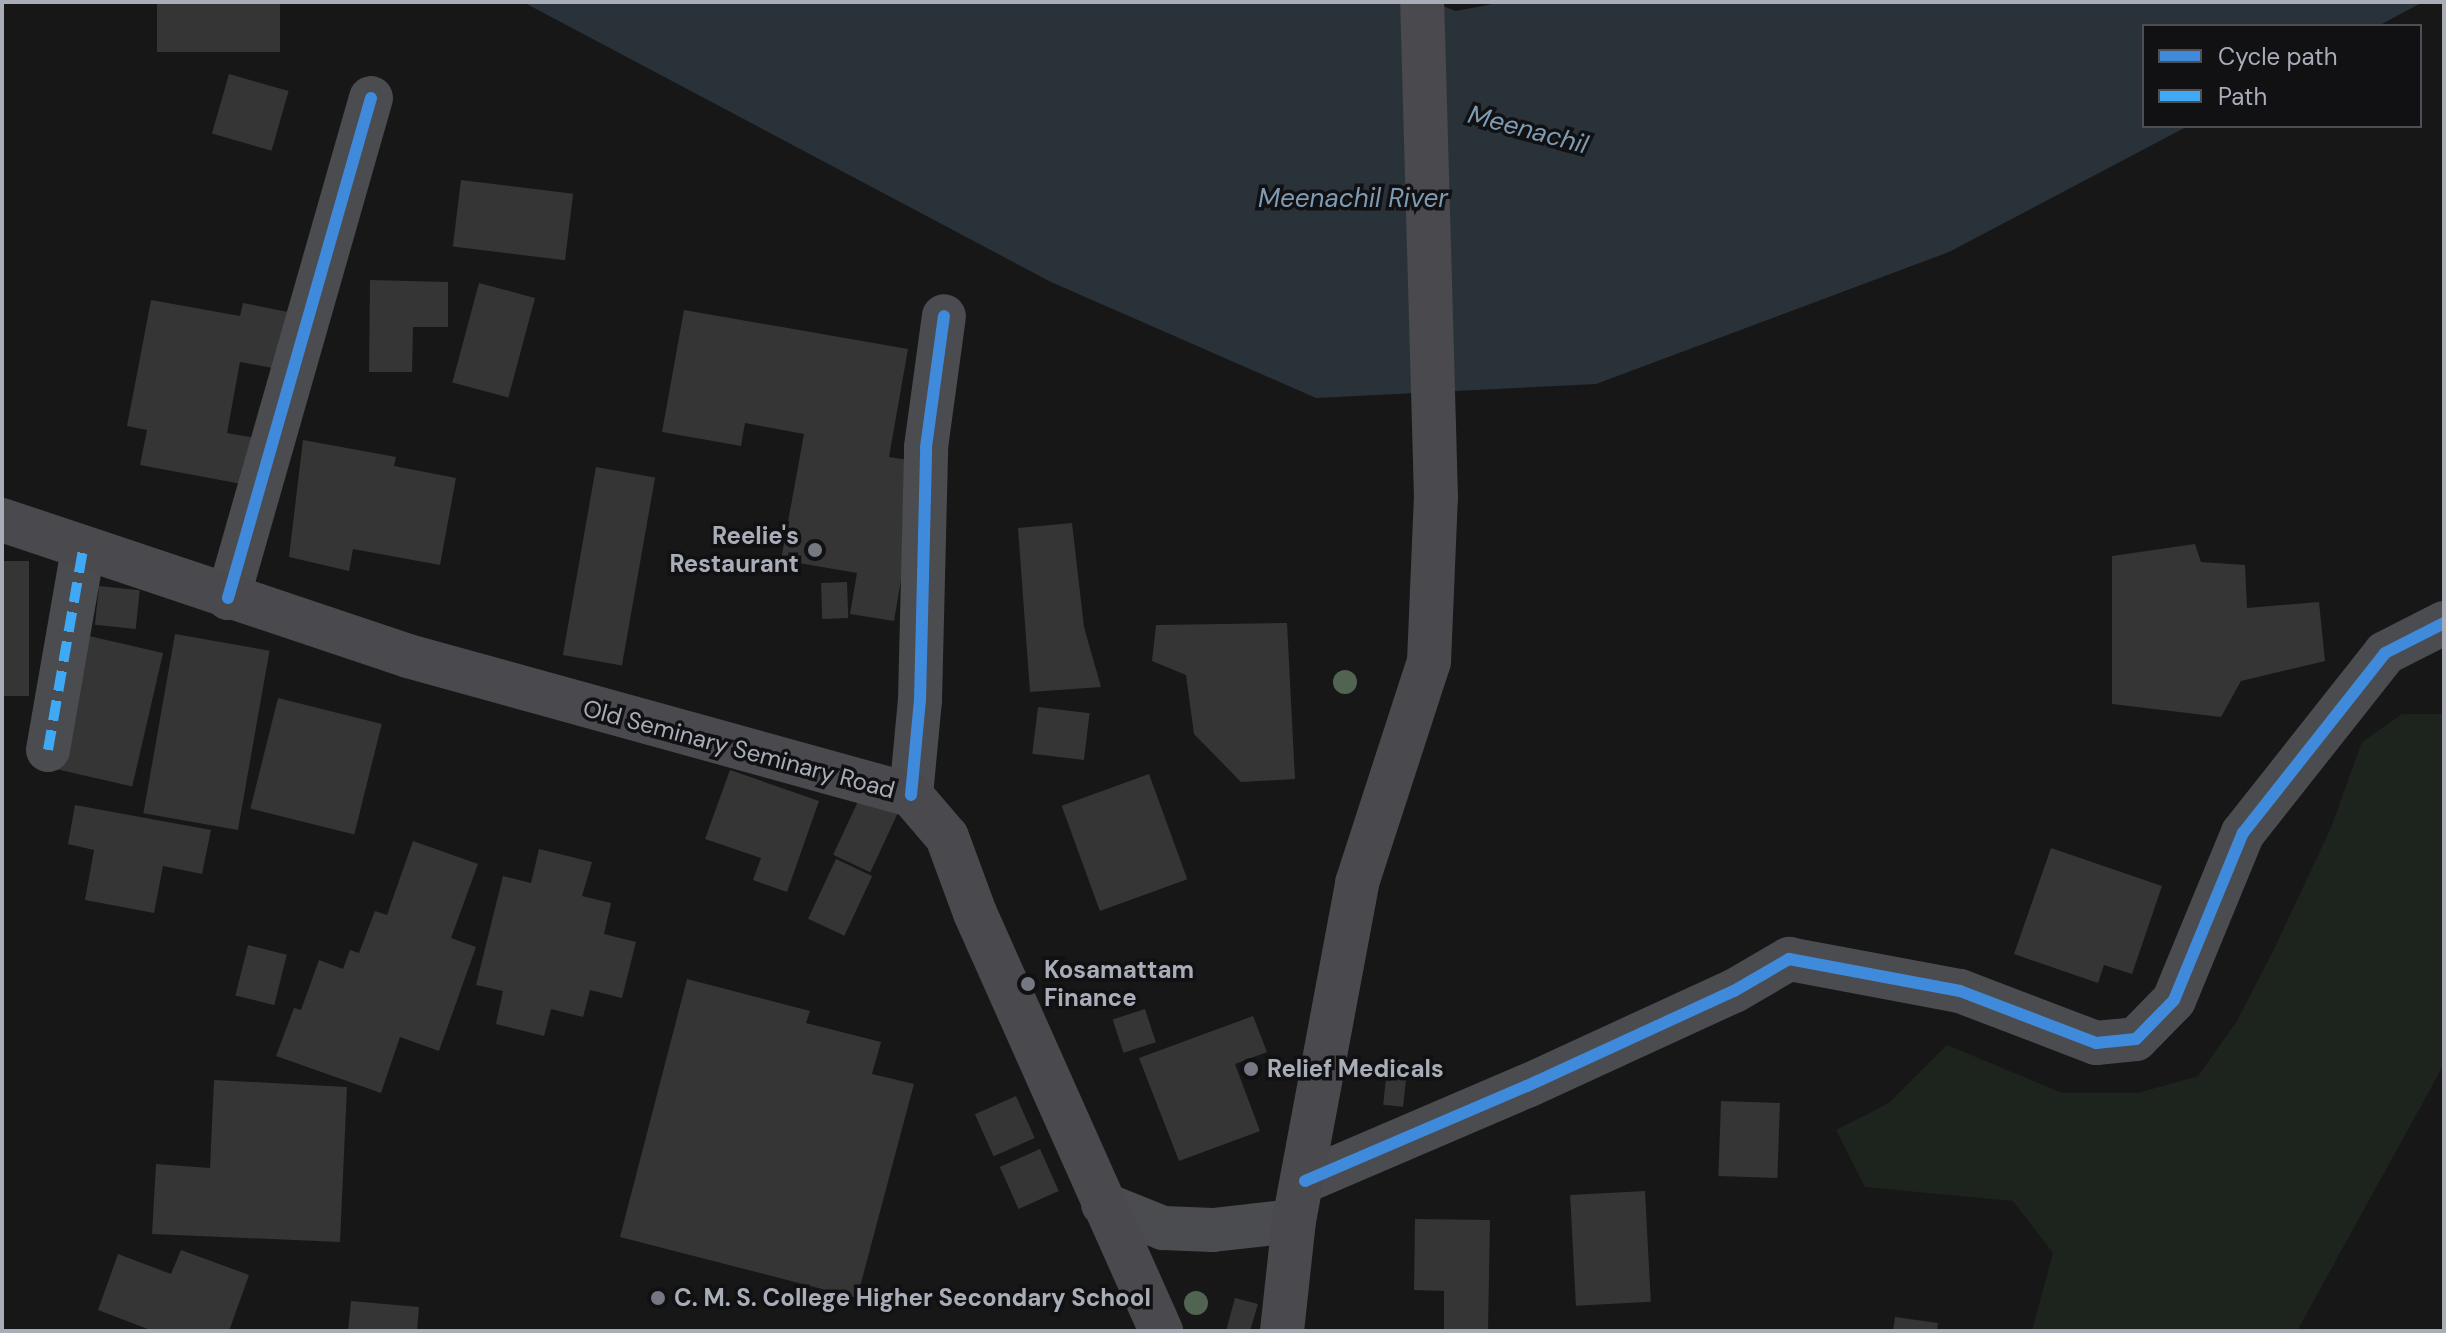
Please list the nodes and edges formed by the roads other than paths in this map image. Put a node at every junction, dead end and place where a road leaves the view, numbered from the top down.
1 (1422, 2) edge
2 (371, 98) dead end
3 (944, 316) dead end
4 (2, 520) edge
5 (83, 549) junction
6 (228, 598) junction
7 (2444, 623) edge
8 (48, 750) dead end
9 (911, 795) junction
10 (1299, 1201) junction
11 (1103, 1204) junction
12 (1161, 1331) edge
13 (1282, 1331) edge

1 - 10 main road
2 - 6 street
3 - 9 street
4 - 5 main road, Old Seminary Seminary Road
5 - 6 main road, Old Seminary Seminary Road
5 - 8 street
6 - 9 main road, Old Seminary Seminary Road
7 - 10 street
9 - 11 main road, Old Seminary Seminary Road
10 - 11 street
10 - 13 main road
11 - 12 main road, Old Seminary Seminary Road

